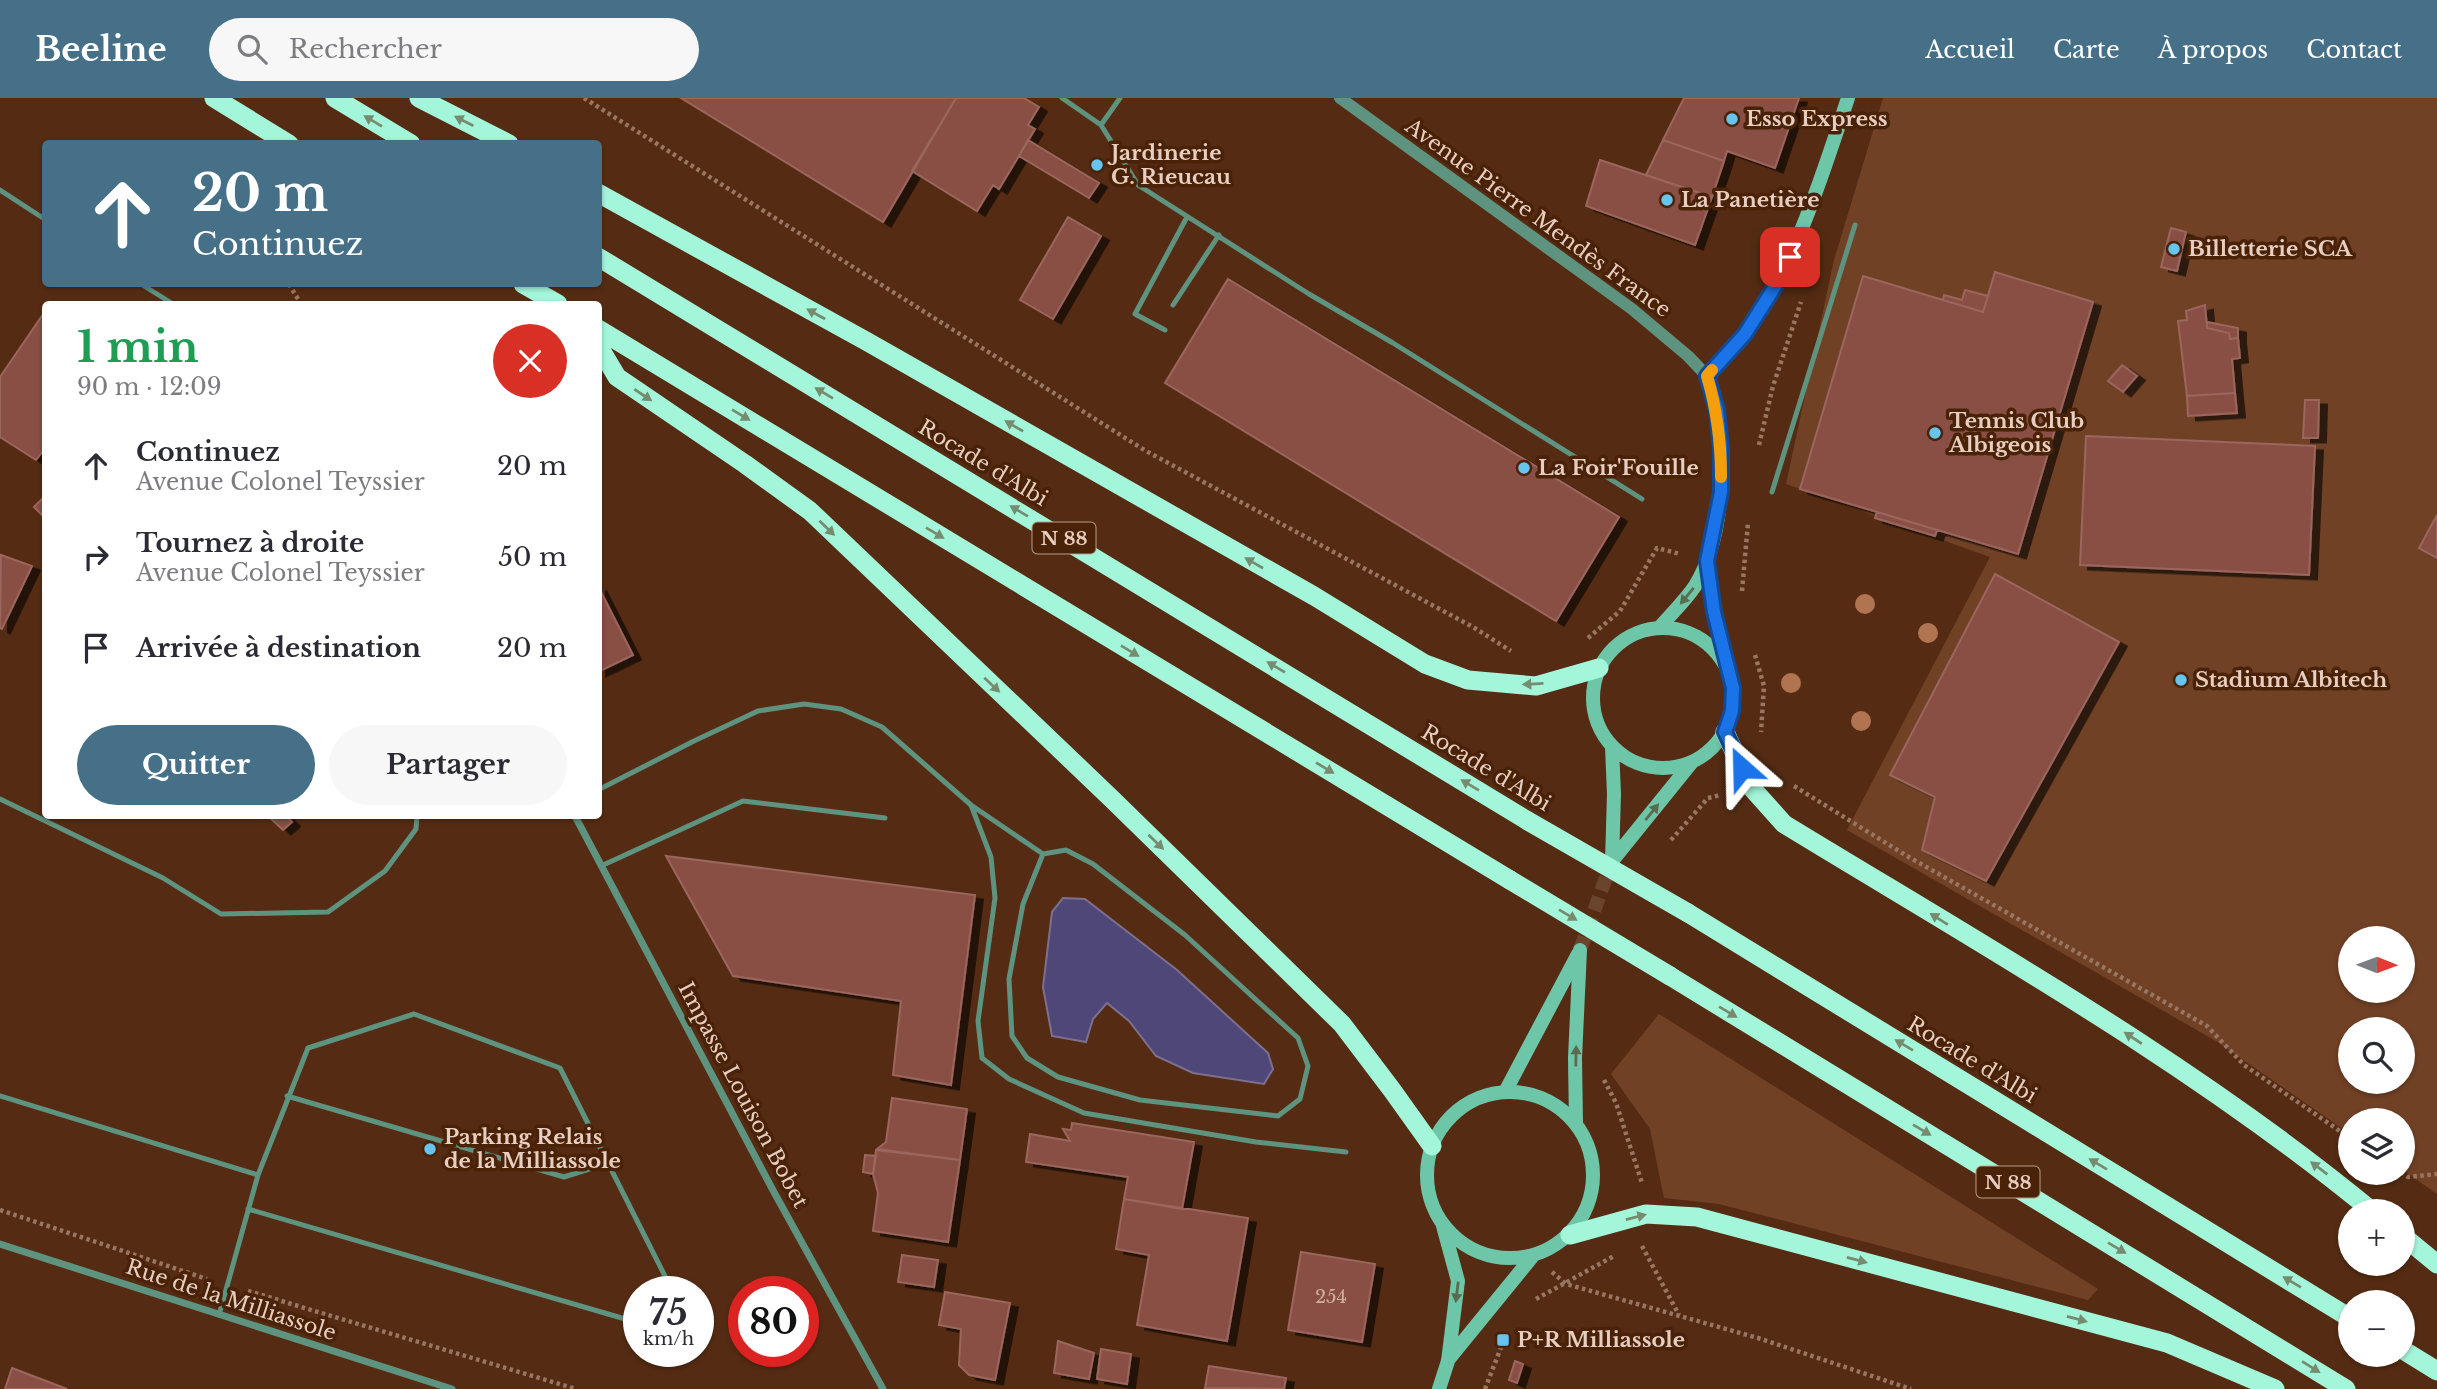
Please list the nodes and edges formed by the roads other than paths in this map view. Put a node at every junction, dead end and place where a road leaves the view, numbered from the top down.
1 (214, 98) edge
2 (335, 98) edge
3 (419, 98) edge
4 (1062, 98) edge
5 (1120, 98) edge
6 (1340, 98) edge
7 (1848, 98) edge
8 (1101, 125) junction
9 (282, 140) edge
10 (404, 140) edge
11 (501, 140) edge
12 (0, 190) edge
13 (602, 195) edge
14 (42, 217) edge
15 (1187, 217) junction
16 (1855, 225) dead end
17 (1219, 235) junction
18 (602, 259) edge
19 (146, 287) edge
20 (528, 287) edge
21 (168, 301) edge
22 (553, 301) edge
23 (1173, 305) dead end
24 (1165, 330) dead end
25 (602, 331) edge
26 (602, 352) edge
27 (1707, 376) junction
28 (1772, 492) dead end
29 (1642, 499) dead end
30 (1707, 561) junction
31 (1660, 627) junction
32 (1726, 665) junction
33 (1599, 668) junction
34 (1725, 732) junction
35 (1612, 747) junction
36 (1692, 762) junction
37 (602, 788) edge
38 (0, 799) edge
39 (971, 805) junction
40 (885, 818) dead end
41 (417, 819) edge
42 (577, 819) edge
43 (1042, 854) junction
44 (601, 866) junction
45 (1506, 1092) junction
46 (0, 1096) edge
47 (287, 1096) junction
48 (1576, 1124) junction
49 (1432, 1146) junction
50 (1346, 1152) dead end
51 (608, 1163) junction
52 (258, 1175) junction
53 (2357, 1199) edge
54 (248, 1209) junction
55 (1443, 1226) junction
56 (1570, 1235) junction
57 (0, 1244) edge
58 (2415, 1246) edge
59 (1532, 1256) junction
60 (2437, 1265) edge
61 (665, 1276) edge
62 (2338, 1311) edge
63 (219, 1315) junction
64 (623, 1319) edge
65 (2415, 1357) edge
66 (1448, 1361) junction
67 (2437, 1371) edge
68 (452, 1389) edge
69 (883, 1389) edge
70 (1439, 1389) edge
71 (2275, 1389) edge
72 (2346, 1389) edge

1 - 9 highway
10 -> 2 highway
11 -> 3 highway
4 - 8 lane
5 - 8 lane
6 - 27 street, Avenue Pierre Mendès France
7 - 27 main road
8 - 15 lane
12 - 14 lane
33 -> 13 highway
15 - 17 lane
15 - 24 lane
16 - 28 lane
17 - 23 lane
17 - 29 lane
62 -> 18 highway, Rocade d'Albi / N 88, bridge
19 - 21 lane
20 - 22 highway
25 -> 72 highway, N 88, bridge
26 -> 49 highway
27 - 30 main road
30 -> 31 main road
30 - 32 main road
31 - 32 main road
31 - 33 main road
32 - 34 main road
33 - 35 main road
34 - 36 main road
53 -> 34 highway
35 - 36 main road
35 -> 36 main road
37 - 39 lane
38 - 41 lane
39 - 43 lane
39 - 50 lane
40 - 44 lane
42 - 44 street, Impasse Louison Bobet
43 - 43 lane
44 - 69 street, Impasse Louison Bobet
45 - 48 main road
48 -> 45 main road
45 - 49 main road
46 - 52 lane
47 - 51 lane
47 - 51 lane
47 - 52 lane
48 - 56 main road
49 - 55 main road
51 - 61 lane
52 - 54 lane
54 - 63 lane
54 - 64 lane
55 - 59 main road
55 -> 66 main road
56 - 59 main road
56 -> 71 highway
57 - 63 street, Rue de la Milliassole
58 - 60 highway
59 - 66 main road
63 - 68 street, Rue de la Milliassole
65 - 67 highway
66 - 70 main road

